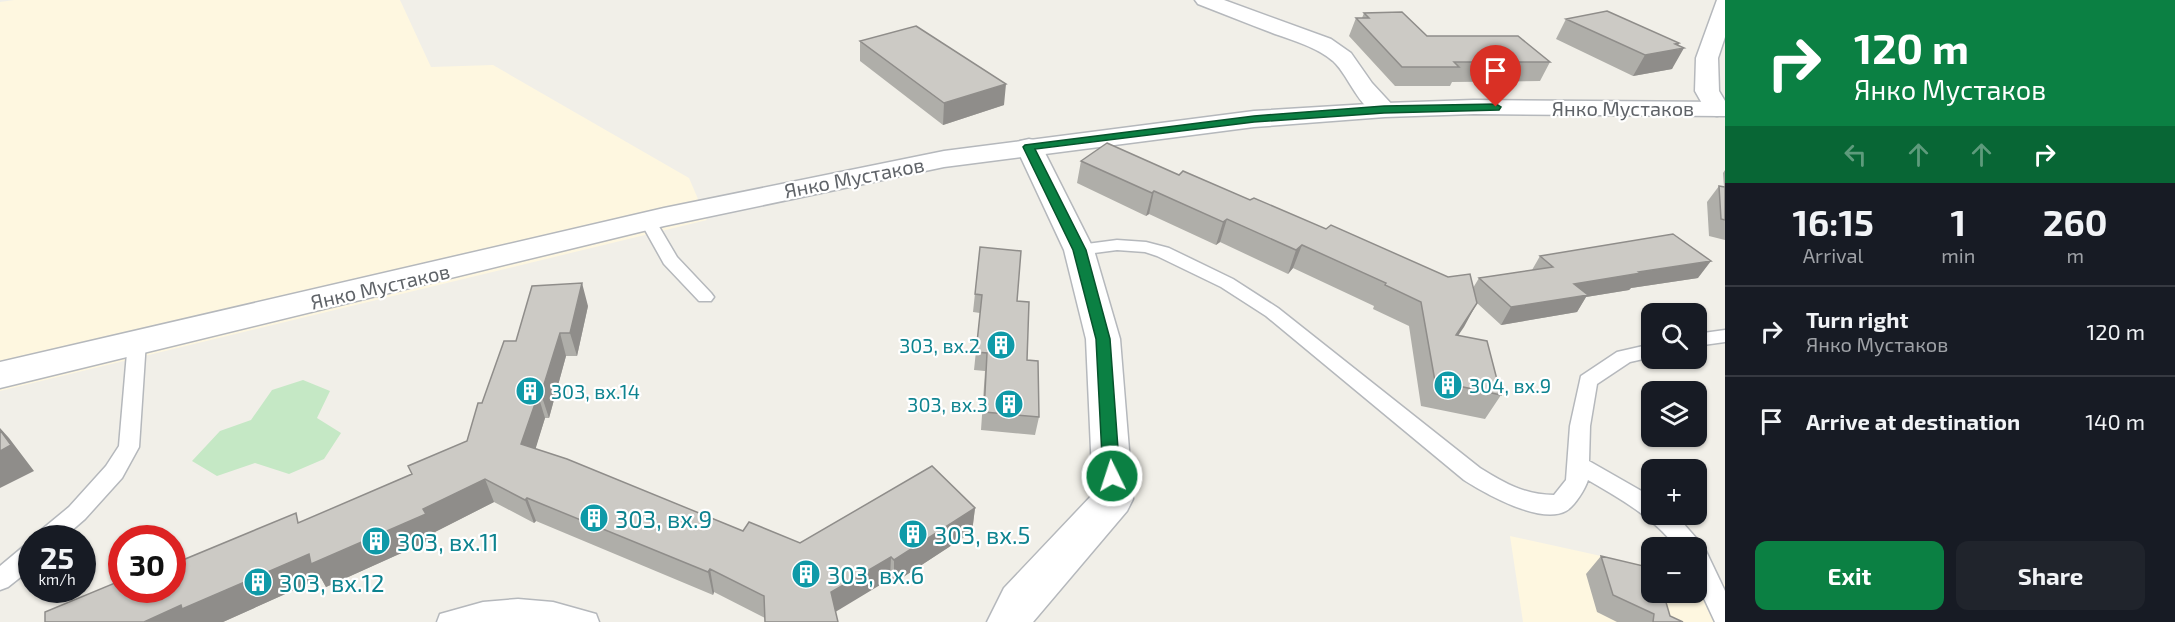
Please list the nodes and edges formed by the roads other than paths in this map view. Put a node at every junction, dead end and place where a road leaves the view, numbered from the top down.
1 (1204, 0) edge
2 (1725, 3) edge
3 (1721, 109) edge
4 (1384, 110) junction
5 (1029, 147) junction
6 (648, 221) junction
7 (1079, 250) junction
8 (705, 297) dead end
9 (1725, 336) edge
10 (1707, 338) edge
11 (138, 341) junction
12 (1641, 353) edge
13 (0, 375) edge
14 (1578, 465) junction
15 (1641, 502) edge
16 (63, 525) edge
17 (1671, 525) edge
18 (1682, 537) edge
19 (18, 565) edge
20 (1707, 578) edge
21 (1, 580) edge
22 (1725, 616) edge
23 (449, 622) edge
24 (587, 622) edge
25 (1010, 622) edge

1 - 4 street
2 - 3 street
3 - 4 street, Янко Мустаков
4 - 5 street, Янко Мустаков
5 - 6 street, Янко Мустаков
5 - 7 street
6 - 8 lane
6 - 11 street, Янко Мустаков
7 - 14 lane
7 - 25 street
9 - 10 lane
11 - 13 street, Янко Мустаков
11 - 16 lane
12 - 14 lane
14 - 15 lane
17 - 18 lane
19 - 21 lane
20 - 22 lane
23 - 24 lane

